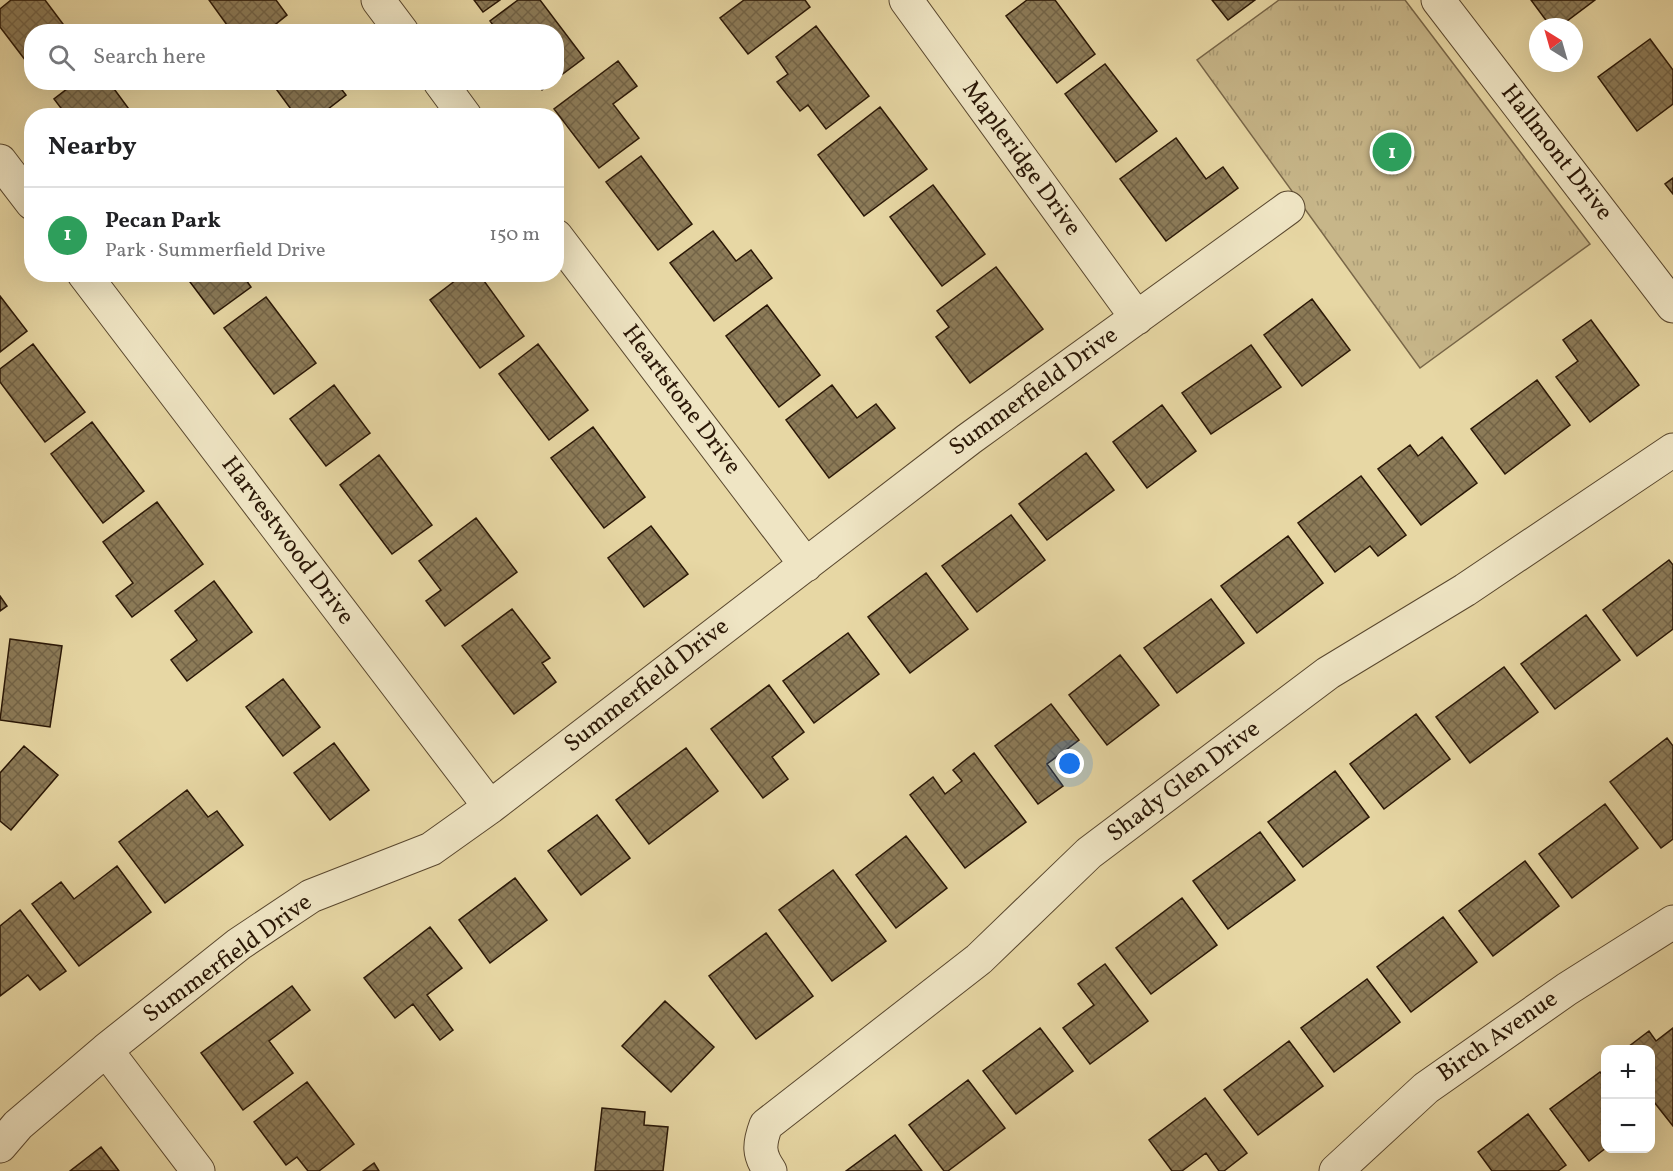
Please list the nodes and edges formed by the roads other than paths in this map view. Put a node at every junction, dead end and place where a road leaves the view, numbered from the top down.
1 (378, 0) edge
2 (906, 0) edge
3 (1438, 0) edge
4 (396, 24) edge
5 (446, 90) edge
6 (459, 108) edge
7 (0, 161) edge
8 (24, 192) edge
9 (1288, 208) dead end
10 (564, 247) edge
11 (90, 282) edge
12 (1673, 306) edge
13 (1137, 318) junction
14 (1673, 450) edge
15 (806, 565) junction
16 (490, 807) junction
17 (1673, 922) edge
18 (106, 1050) junction
19 (0, 1146) edge
20 (198, 1171) edge
21 (770, 1171) edge
22 (1336, 1171) edge

1 - 4 street
2 - 13 street, Mapleridge Drive
3 - 12 street, Hallmont Drive
5 - 6 street
7 - 8 street
9 - 13 street, Summerfield Drive
10 - 15 street, Heartstone Drive
11 - 16 street, Harvestwood Drive
13 - 15 street, Summerfield Drive
14 - 21 street, Shady Glen Drive
15 - 16 street, Summerfield Drive
16 - 18 street, Summerfield Drive
17 - 22 street, Birch Avenue
18 - 19 street, Summerfield Drive
18 - 20 street

